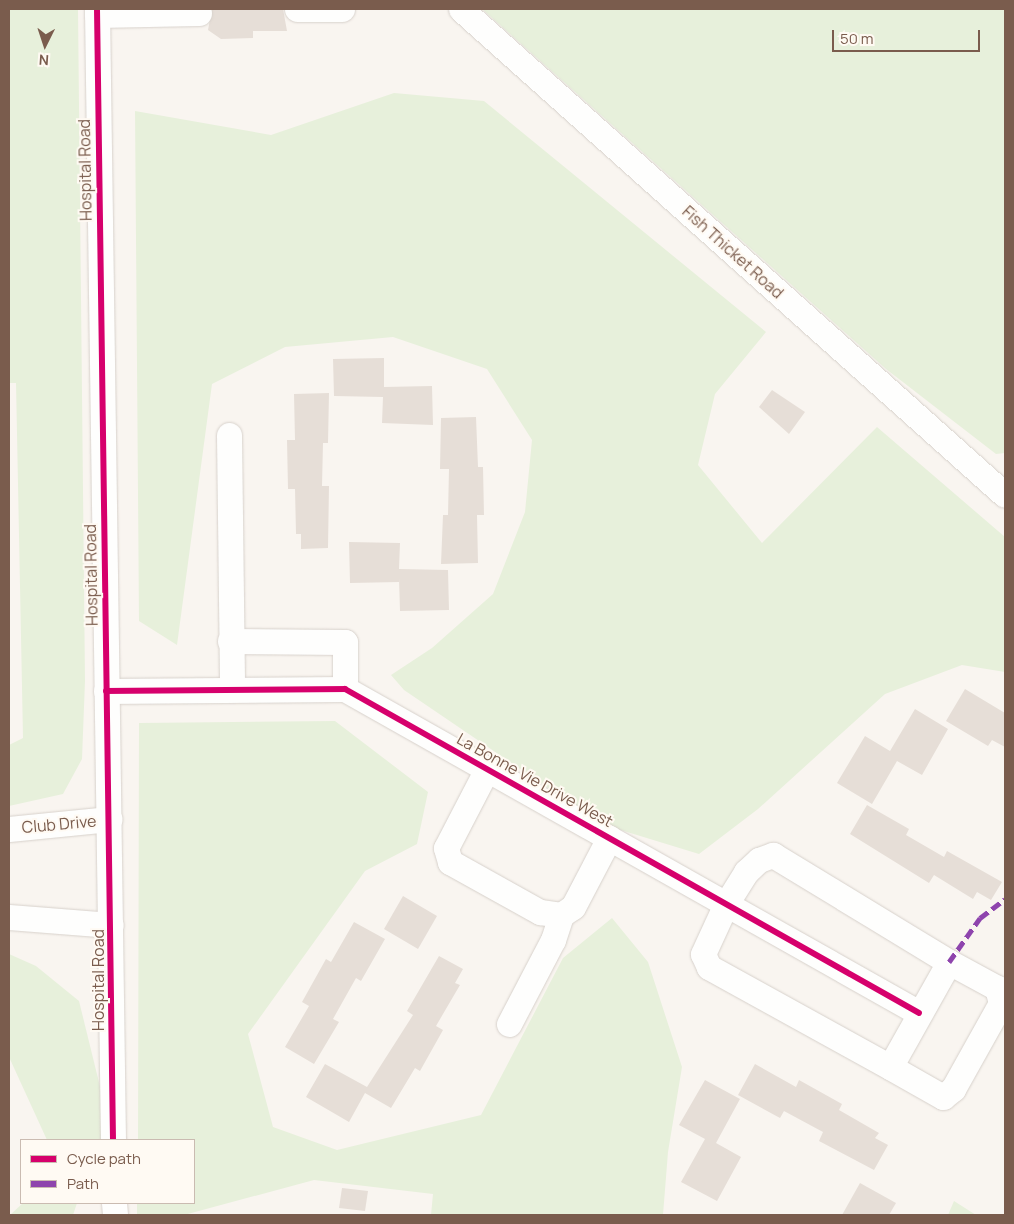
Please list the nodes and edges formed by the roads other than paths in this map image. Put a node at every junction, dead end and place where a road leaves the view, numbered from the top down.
1 (297, 9) edge
2 (342, 9) edge
3 (461, 9) edge
4 (97, 12) edge
5 (198, 13) dead end
6 (230, 435) dead end
7 (1005, 495) edge
8 (230, 641) junction
9 (232, 689) junction
10 (345, 689) junction
11 (106, 691) junction
12 (487, 768) junction
13 (110, 819) junction
14 (9, 828) edge
15 (608, 838) junction
16 (726, 904) junction
17 (561, 915) junction
18 (9, 917) edge
19 (111, 925) junction
20 (950, 962) junction
21 (919, 1013) junction
22 (509, 1024) dead end
23 (890, 1067) junction
24 (113, 1139) edge

1 - 2 street
3 - 7 street, Fish Thicket Road
4 - 5 street
4 - 11 street, Hospital Road
6 - 8 street
8 - 9 street
8 - 10 street
9 - 10 street, La Bonne Vie Drive West
9 - 11 street, La Bonne Vie Drive West
10 - 12 street, La Bonne Vie Drive West
11 - 13 street, Hospital Road
12 - 15 street, La Bonne Vie Drive West
12 - 17 street
13 - 14 street, Club Drive
13 - 19 street, Hospital Road
15 - 16 street, La Bonne Vie Drive West
15 - 17 street
16 - 20 street
16 - 21 street, La Bonne Vie Drive West
16 - 23 street
17 - 22 street
18 - 19 street
19 - 24 street, Hospital Road
20 - 21 street
20 - 23 street
21 - 23 street

